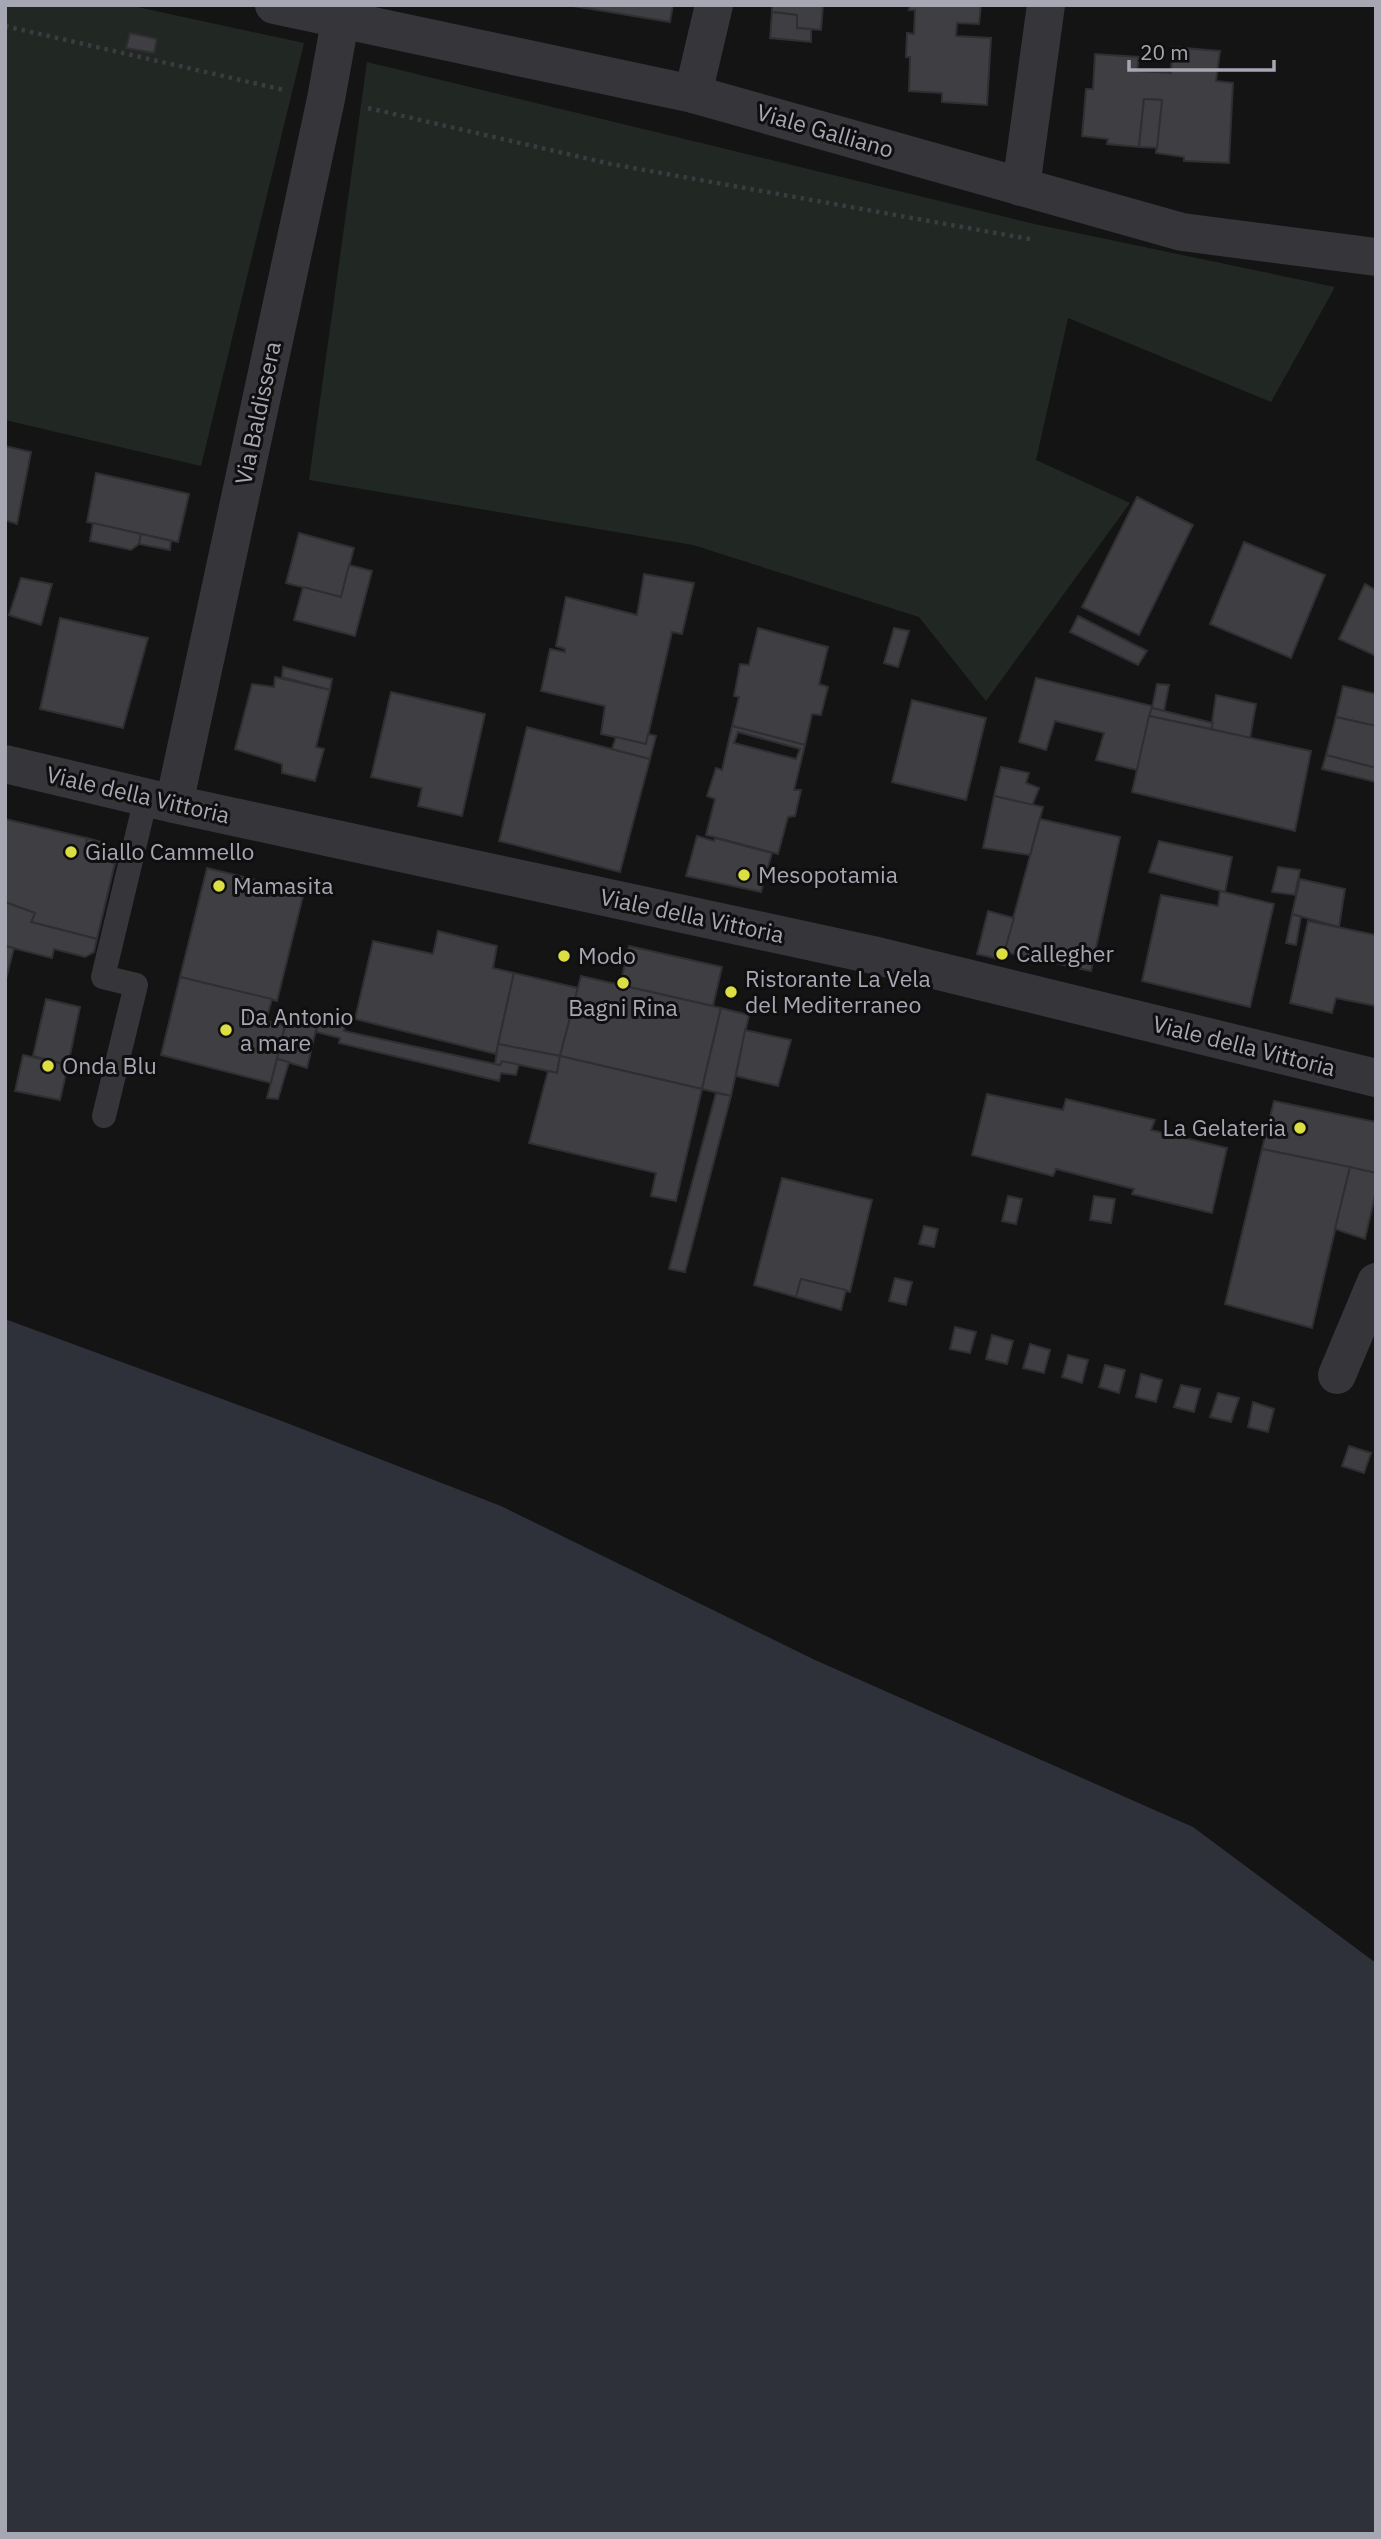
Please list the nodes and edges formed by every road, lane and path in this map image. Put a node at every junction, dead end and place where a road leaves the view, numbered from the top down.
1 (274, 5) edge
2 (714, 5) edge
3 (1046, 5) edge
4 (342, 13) edge
5 (5, 26) edge
6 (693, 94) junction
7 (326, 99) junction
8 (1021, 187) junction
9 (1039, 241) dead end
10 (1376, 257) edge
11 (5, 764) edge
12 (160, 801) junction
13 (1376, 1078) edge
14 (104, 1115) dead end
15 (1376, 1282) edge
16 (1337, 1375) dead end

1 - 4 street, Viale Galliano
2 - 6 street
3 - 8 street
4 - 6 street, Viale Galliano
4 - 7 street, Via Baldissera
5 - 7 path
6 - 8 street, Viale Galliano
7 - 9 path
7 - 12 street, Via Baldissera
8 - 10 street, Viale Galliano
11 - 12 street, Viale della Vittoria
12 - 13 street, Viale della Vittoria
12 - 14 lane
15 - 16 street

